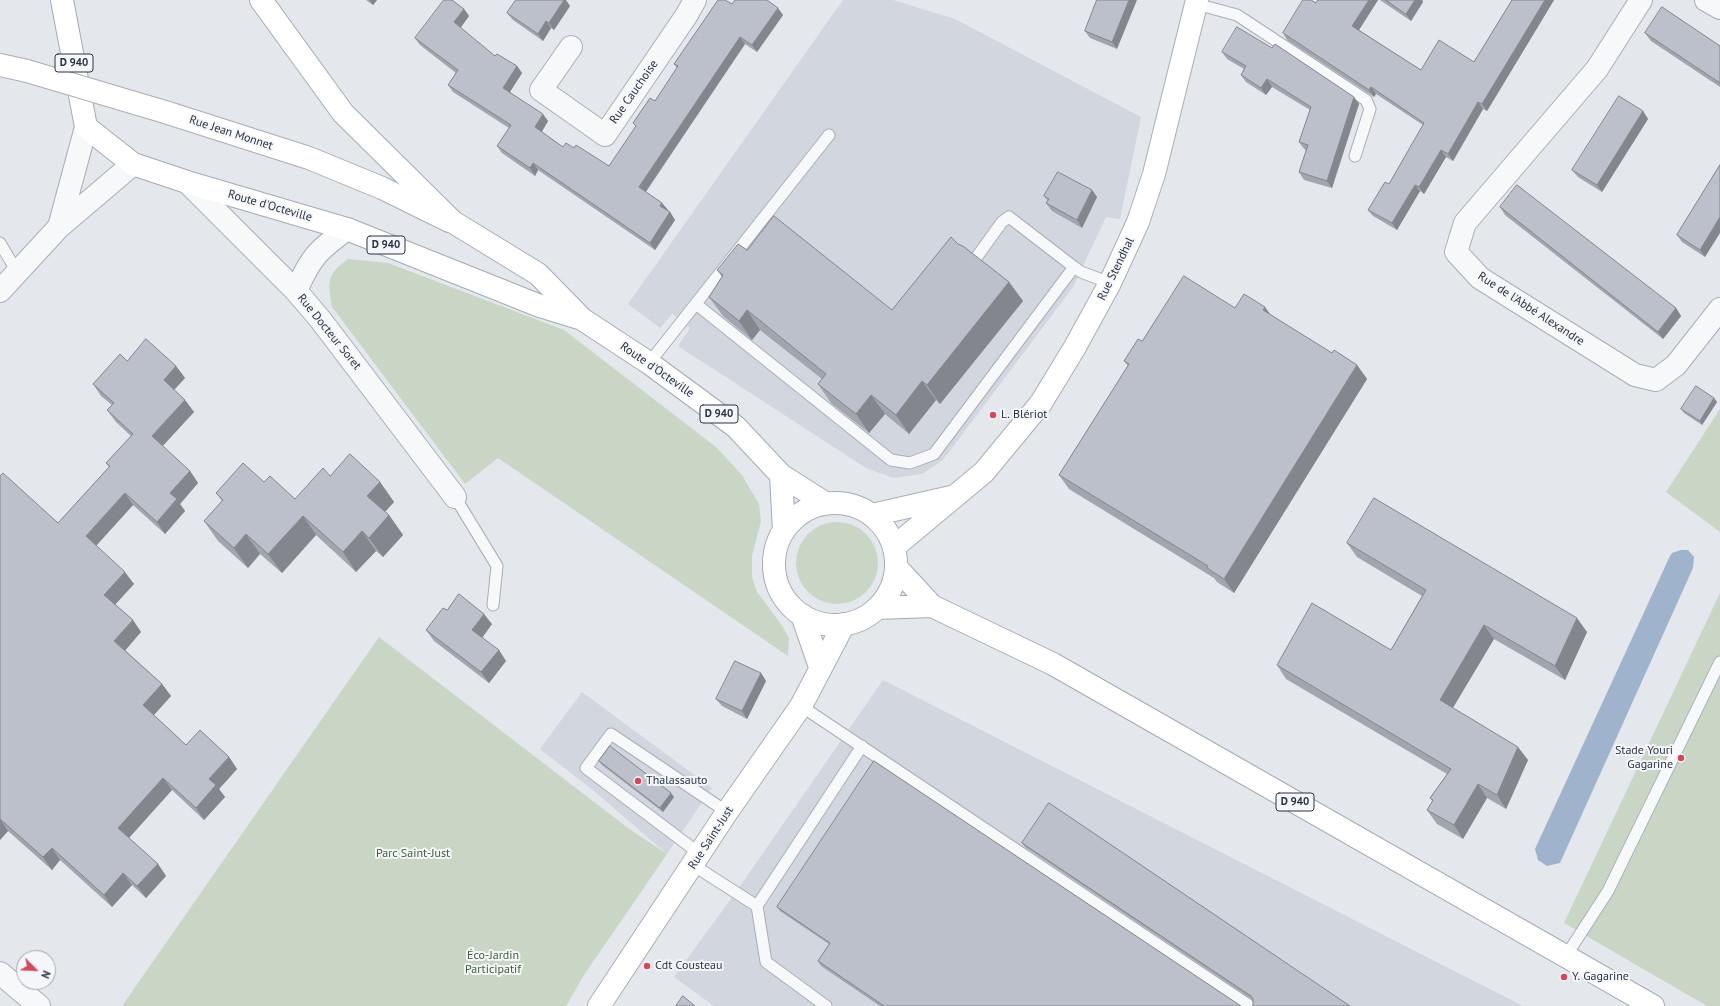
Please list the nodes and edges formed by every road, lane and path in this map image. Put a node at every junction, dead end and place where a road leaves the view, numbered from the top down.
1 (62, 0) edge
2 (261, 0) edge
3 (695, 0) edge
4 (1641, 0) edge
5 (1706, 0) edge
6 (1196, 2) edge
7 (1720, 8) edge
8 (571, 47) dead end
9 (0, 65) edge
10 (86, 126) junction
11 (829, 135) dead end
12 (1355, 156) dead end
13 (132, 164) junction
14 (187, 182) junction
15 (453, 222) junction
16 (59, 227) junction
17 (347, 229) junction
18 (0, 243) edge
19 (976, 258) edge
20 (1074, 267) junction
21 (17, 272) junction
22 (1110, 284) junction
23 (0, 291) edge
24 (296, 291) junction
25 (696, 304) junction
26 (1720, 309) edge
27 (582, 319) junction
28 (649, 363) junction
29 (780, 474) junction
30 (455, 497) joint
31 (954, 497) junction
32 (825, 503) junction
33 (872, 515) junction
34 (784, 530) junction
35 (895, 557) junction
36 (493, 605) dead end
37 (932, 606) junction
38 (877, 608) junction
39 (802, 615) junction
40 (844, 624) junction
41 (1720, 662) edge
42 (820, 667) junction
43 (801, 706) junction
44 (862, 746) junction
45 (727, 812) junction
46 (697, 859) junction
47 (758, 906) junction
48 (1566, 956) junction
49 (4, 984) edge
50 (39, 1006) edge
51 (599, 1006) edge
52 (826, 1006) edge
53 (1250, 1006) edge
54 (1653, 1006) edge

1 - 10 main road, D 940
2 - 15 main road, Route d'Octeville / D 940
3 - 8 street, Rue Cauchoise
4 - 26 street, Rue de l'Abbé Alexandre
5 - 7 street
6 - 12 lane
6 - 22 main road, Rue Stendhal
9 - 15 main road, Rue Jean Monnet, bridge
10 - 13 main road, Route d'Octeville / D 940
10 - 16 street
11 - 25 lane
13 - 14 main road, Route d'Octeville / D 940
13 - 16 street
14 - 17 main road, Route d'Octeville / D 940
14 - 24 street, Rue Docteur Soret
15 - 27 main road, Route d'Octeville / D 940
16 - 21 street
17 - 24 street
17 - 27 main road, Route d'Octeville / D 940
18 - 21 lane
19 - 20 lane
20 - 22 lane
20 - 25 lane
21 - 23 street
22 - 31 main road, Rue Stendhal
24 - 30 street, Rue Docteur Soret
25 - 28 lane
27 - 28 main road, Route d'Octeville / D 940
28 - 29 main road, Route d'Octeville / D 940
29 - 32 main road, Route d'Octeville / D 940
29 - 34 main road
30 - 36 lane
31 - 33 main road, Rue Stendhal
31 - 35 main road, Rue Stendhal
32 - 33 main road
32 - 34 main road
33 - 35 main road
34 - 39 main road
35 - 37 main road, D 940
35 - 38 main road
37 - 38 main road, D 940
37 - 48 main road, D 940
38 - 40 main road
39 - 40 main road
39 - 42 main road
40 - 42 main road, Rue Saint-Just
41 - 48 lane
42 - 43 main road, Rue Saint-Just
43 - 44 lane
43 - 45 main road, Rue Saint-Just
44 - 47 lane
44 - 53 lane
45 - 46 main road, Rue Saint-Just
45 - 46 lane
46 - 47 lane
46 - 51 main road, Rue Saint-Just
47 - 52 lane
48 - 54 main road, D 940
49 - 50 street

